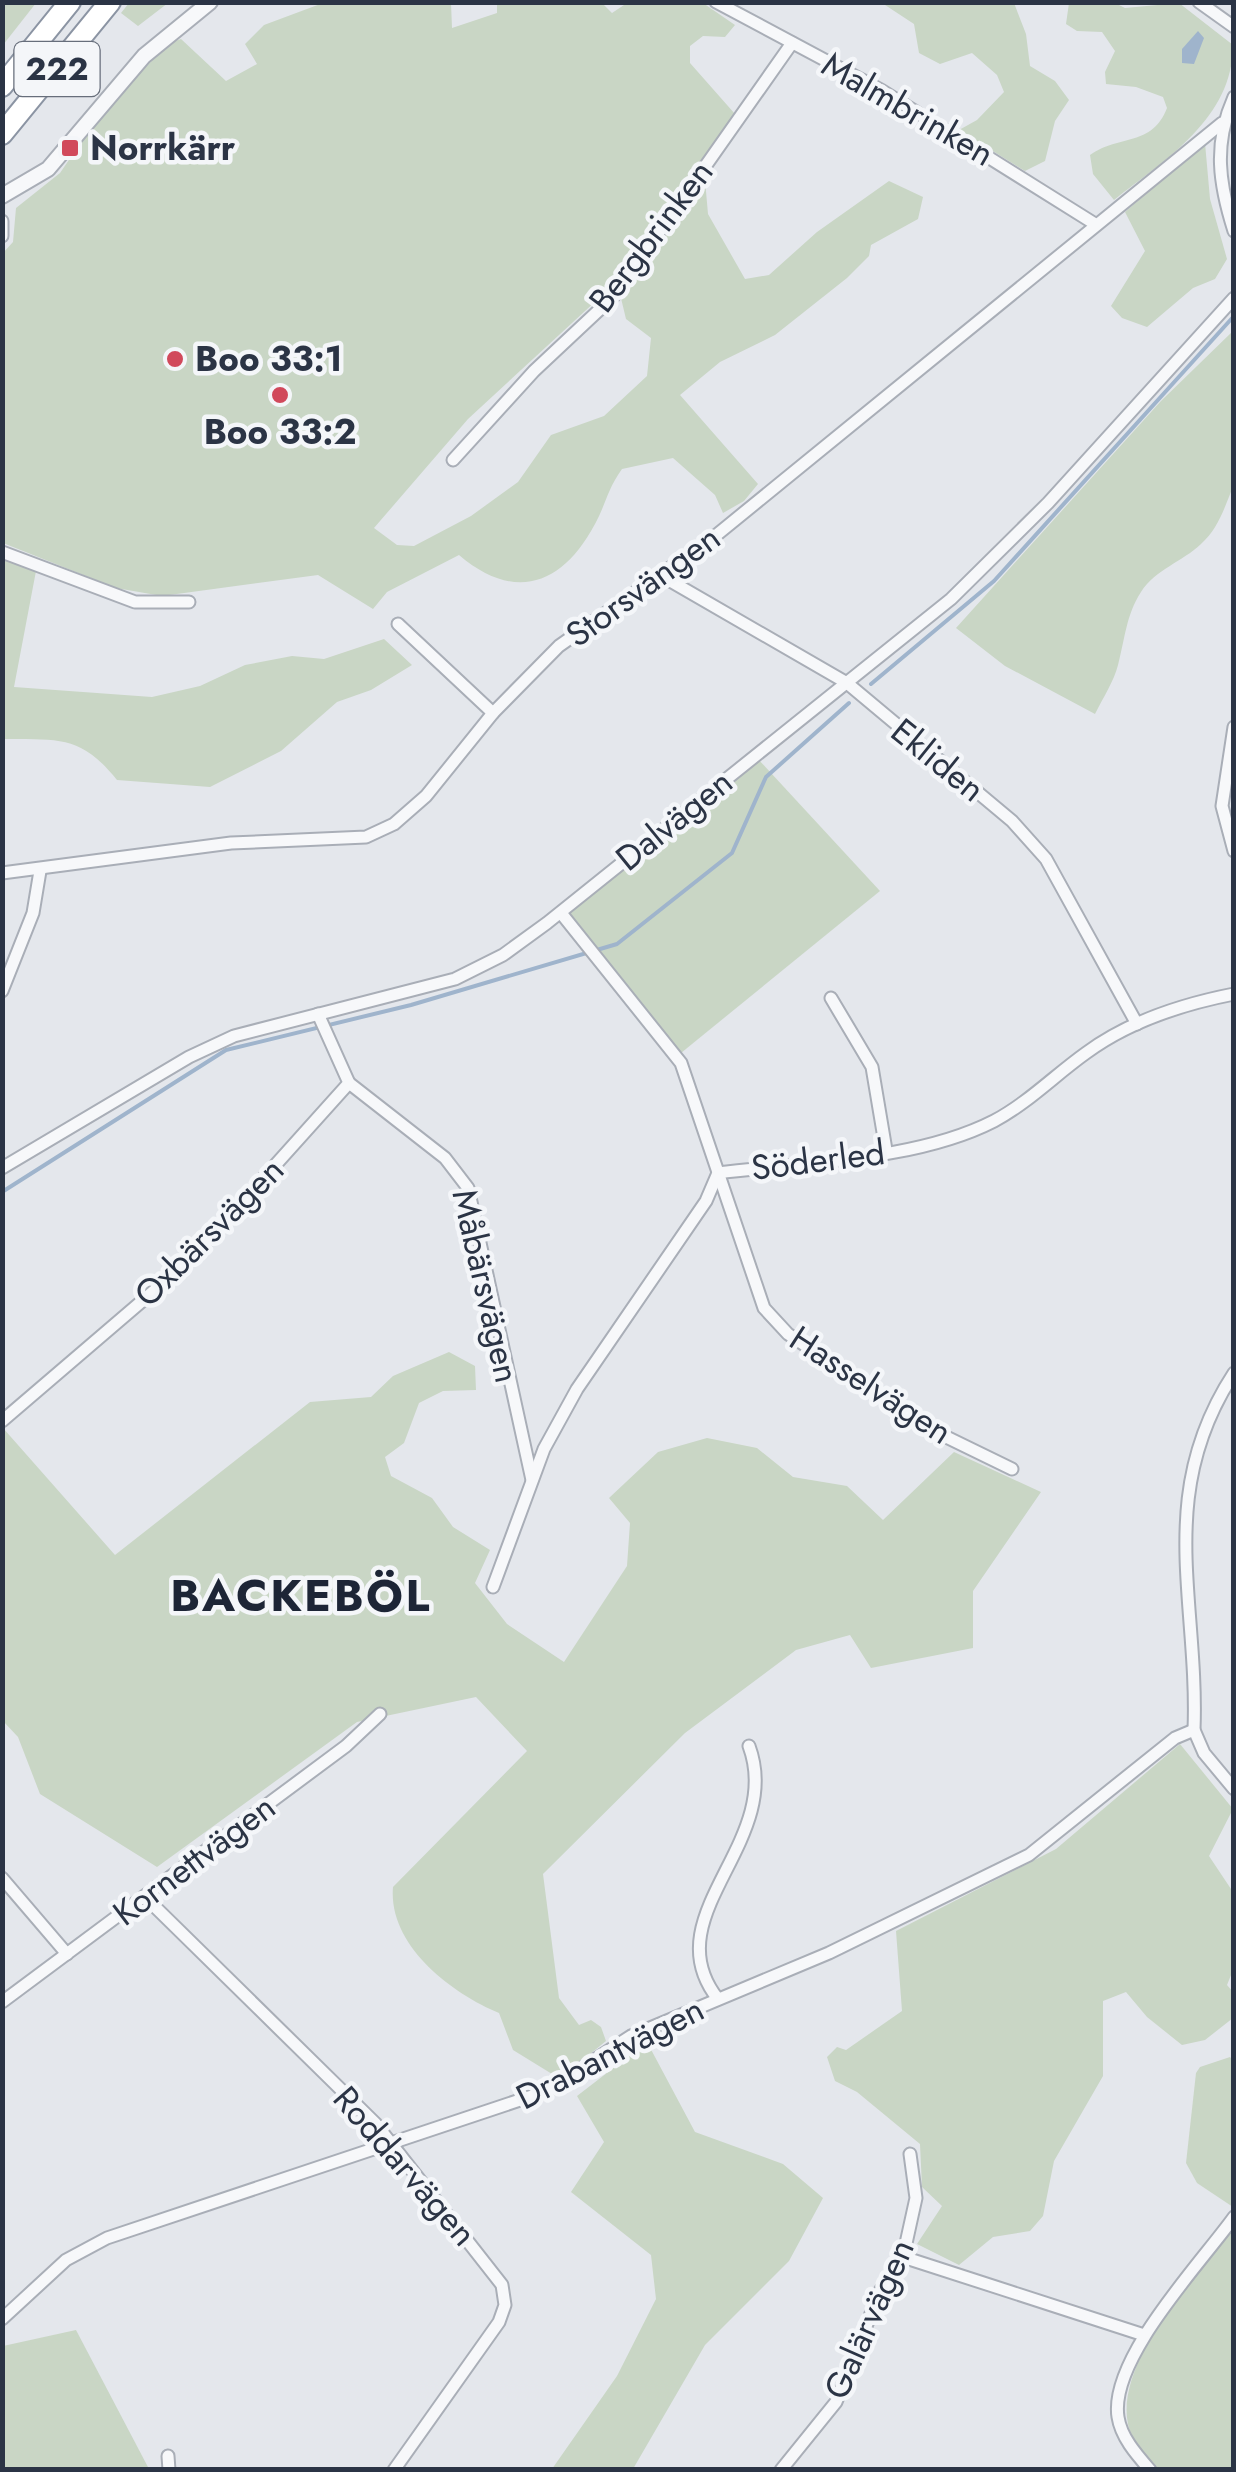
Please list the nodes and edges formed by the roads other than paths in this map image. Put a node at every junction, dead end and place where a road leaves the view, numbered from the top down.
1 (70, 2) edge
2 (110, 2) edge
3 (210, 2) edge
4 (716, 2) edge
5 (1199, 2) edge
6 (1234, 27) edge
7 (792, 43) junction
8 (2, 86) edge
9 (1234, 98) edge
10 (1222, 123) junction
11 (2, 134) edge
12 (2, 196) edge
13 (2, 221) edge
14 (1095, 224) junction
15 (1234, 232) edge
16 (2, 236) edge
17 (1234, 298) edge
18 (453, 460) dead end
19 (2, 552) edge
20 (660, 574) junction
21 (189, 602) dead end
22 (398, 624) dead end
23 (847, 683) junction
24 (494, 713) junction
25 (1234, 727) edge
26 (1234, 851) edge
27 (40, 871) junction
28 (2, 873) edge
29 (560, 913) junction
30 (2, 991) edge
31 (1234, 994) edge
32 (830, 998) dead end
33 (318, 1014) junction
34 (1137, 1024) junction
35 (349, 1082) junction
36 (886, 1150) junction
37 (2, 1168) edge
38 (718, 1173) junction
39 (1234, 1373) edge
40 (2, 1420) edge
41 (1012, 1468) dead end
42 (532, 1480) junction
43 (493, 1588) dead end
44 (380, 1714) dead end
45 (1194, 1730) junction
46 (749, 1746) dead end
47 (1234, 1789) edge
48 (2, 1878) edge
49 (146, 1897) junction
50 (66, 1954) junction
51 (718, 1999) junction
52 (2, 2002) edge
53 (394, 2145) junction
54 (910, 2154) dead end
55 (1234, 2218) edge
56 (902, 2257) junction
57 (2, 2319) edge
58 (1144, 2335) junction
59 (394, 2470) edge
60 (781, 2470) edge
61 (1150, 2470) edge

1 - 8 highway, 222
2 - 11 highway, 222
3 - 12 street
4 - 7 street, Malmbrinken
5 - 6 street
7 - 14 street, Malmbrinken
7 - 18 street, Bergbrinken
9 - 10 street
10 - 14 street, Storsvängen
10 - 15 street
13 - 16 street
14 - 20 street, Storsvängen
17 - 23 street, Dalvägen
19 - 21 street
20 - 23 street, Ekliden
20 - 24 street, Storsvängen
22 - 24 street
23 - 29 street, Dalvägen
23 - 34 street, Ekliden
24 - 27 street, Storsvängen
25 - 26 street
27 - 28 street, Storsvängen
27 - 30 street
29 - 33 street, Dalvägen
29 - 38 street, Hasselvägen
31 - 34 street, Söderled
32 - 36 street
33 - 35 street
33 - 37 street, Dalvägen
34 - 36 street, Söderled
35 - 40 street, Oxbärsvägen
35 - 42 street, Måbärsvägen
36 - 38 street, Söderled
38 - 41 street, Hasselvägen
38 - 42 street, Söderled
39 - 45 street
42 - 43 street, Söderled
44 - 49 street, Kornettvägen
45 - 47 street
45 - 51 street, Drabantvägen
46 - 51 street
48 - 50 street
49 - 50 street, Kornettvägen
49 - 53 street, Roddarvägen
50 - 52 street, Kornettvägen
51 - 53 street, Drabantvägen
53 - 57 street, Drabantvägen
53 - 59 street, Roddarvägen
54 - 56 street, Galärvägen
55 - 58 street
56 - 58 street
56 - 60 street, Galärvägen
58 - 61 street

